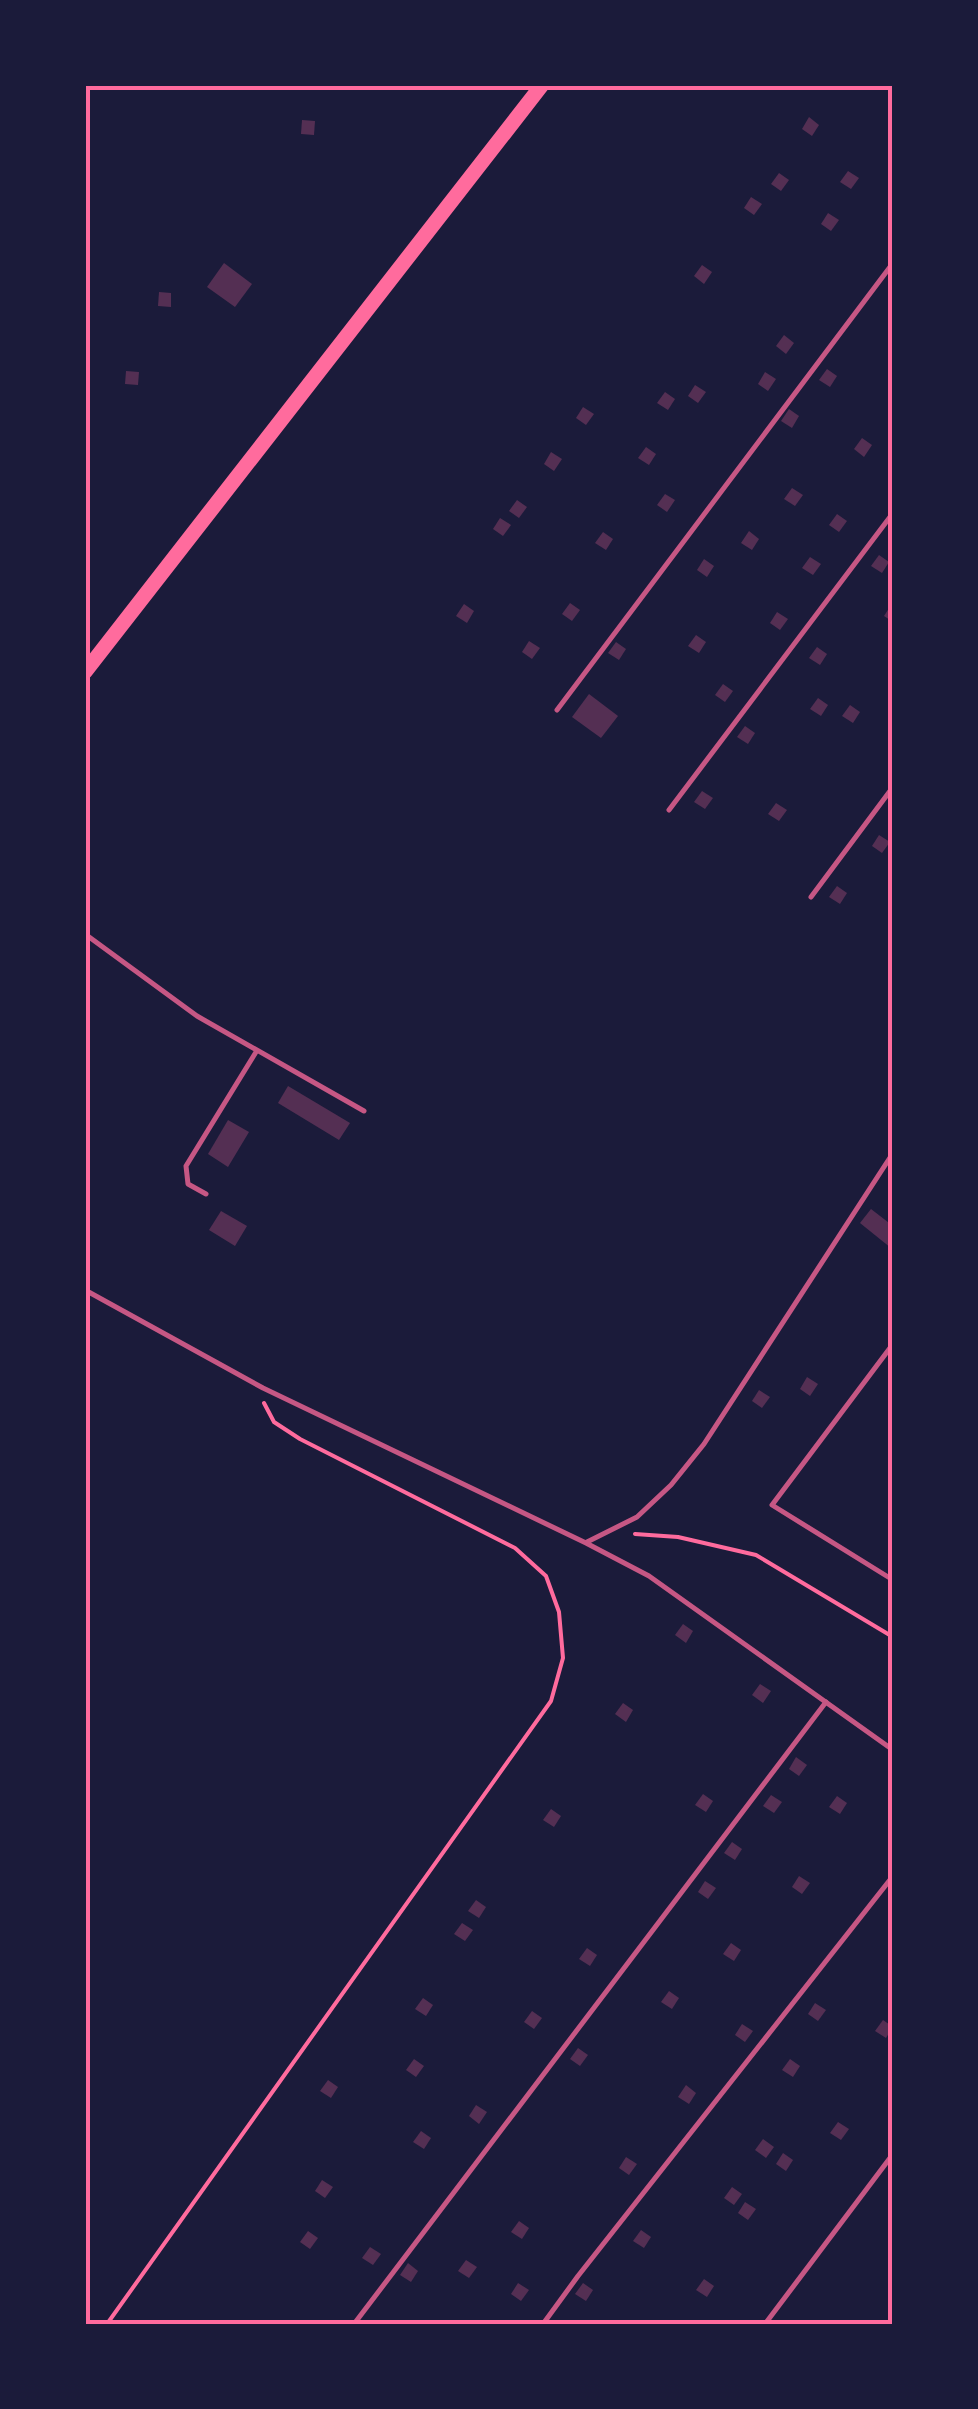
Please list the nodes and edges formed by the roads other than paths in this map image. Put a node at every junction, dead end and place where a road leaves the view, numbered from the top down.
1 (542, 85) edge
2 (893, 263) edge
3 (893, 513) edge
4 (85, 672) edge
5 (557, 710) dead end
6 (893, 787) edge
7 (669, 810) dead end
8 (811, 898) dead end
9 (85, 934) edge
10 (256, 1052) junction
11 (364, 1111) dead end
12 (893, 1153) edge
13 (206, 1194) dead end
14 (85, 1290) edge
15 (893, 1344) edge
16 (586, 1543) junction
17 (893, 1580) edge
18 (826, 1702) junction
19 (893, 1750) edge
20 (893, 1876) edge
21 (893, 2154) edge
22 (354, 2324) edge
23 (543, 2324) edge
24 (765, 2324) edge

1 - 4 main road
2 - 5 lane
3 - 7 lane
6 - 8 lane
9 - 10 lane
10 - 11 lane
10 - 13 lane
12 - 16 lane
14 - 16 lane
15 - 17 lane
16 - 18 lane
18 - 19 lane
18 - 22 lane
20 - 23 lane
21 - 24 lane

